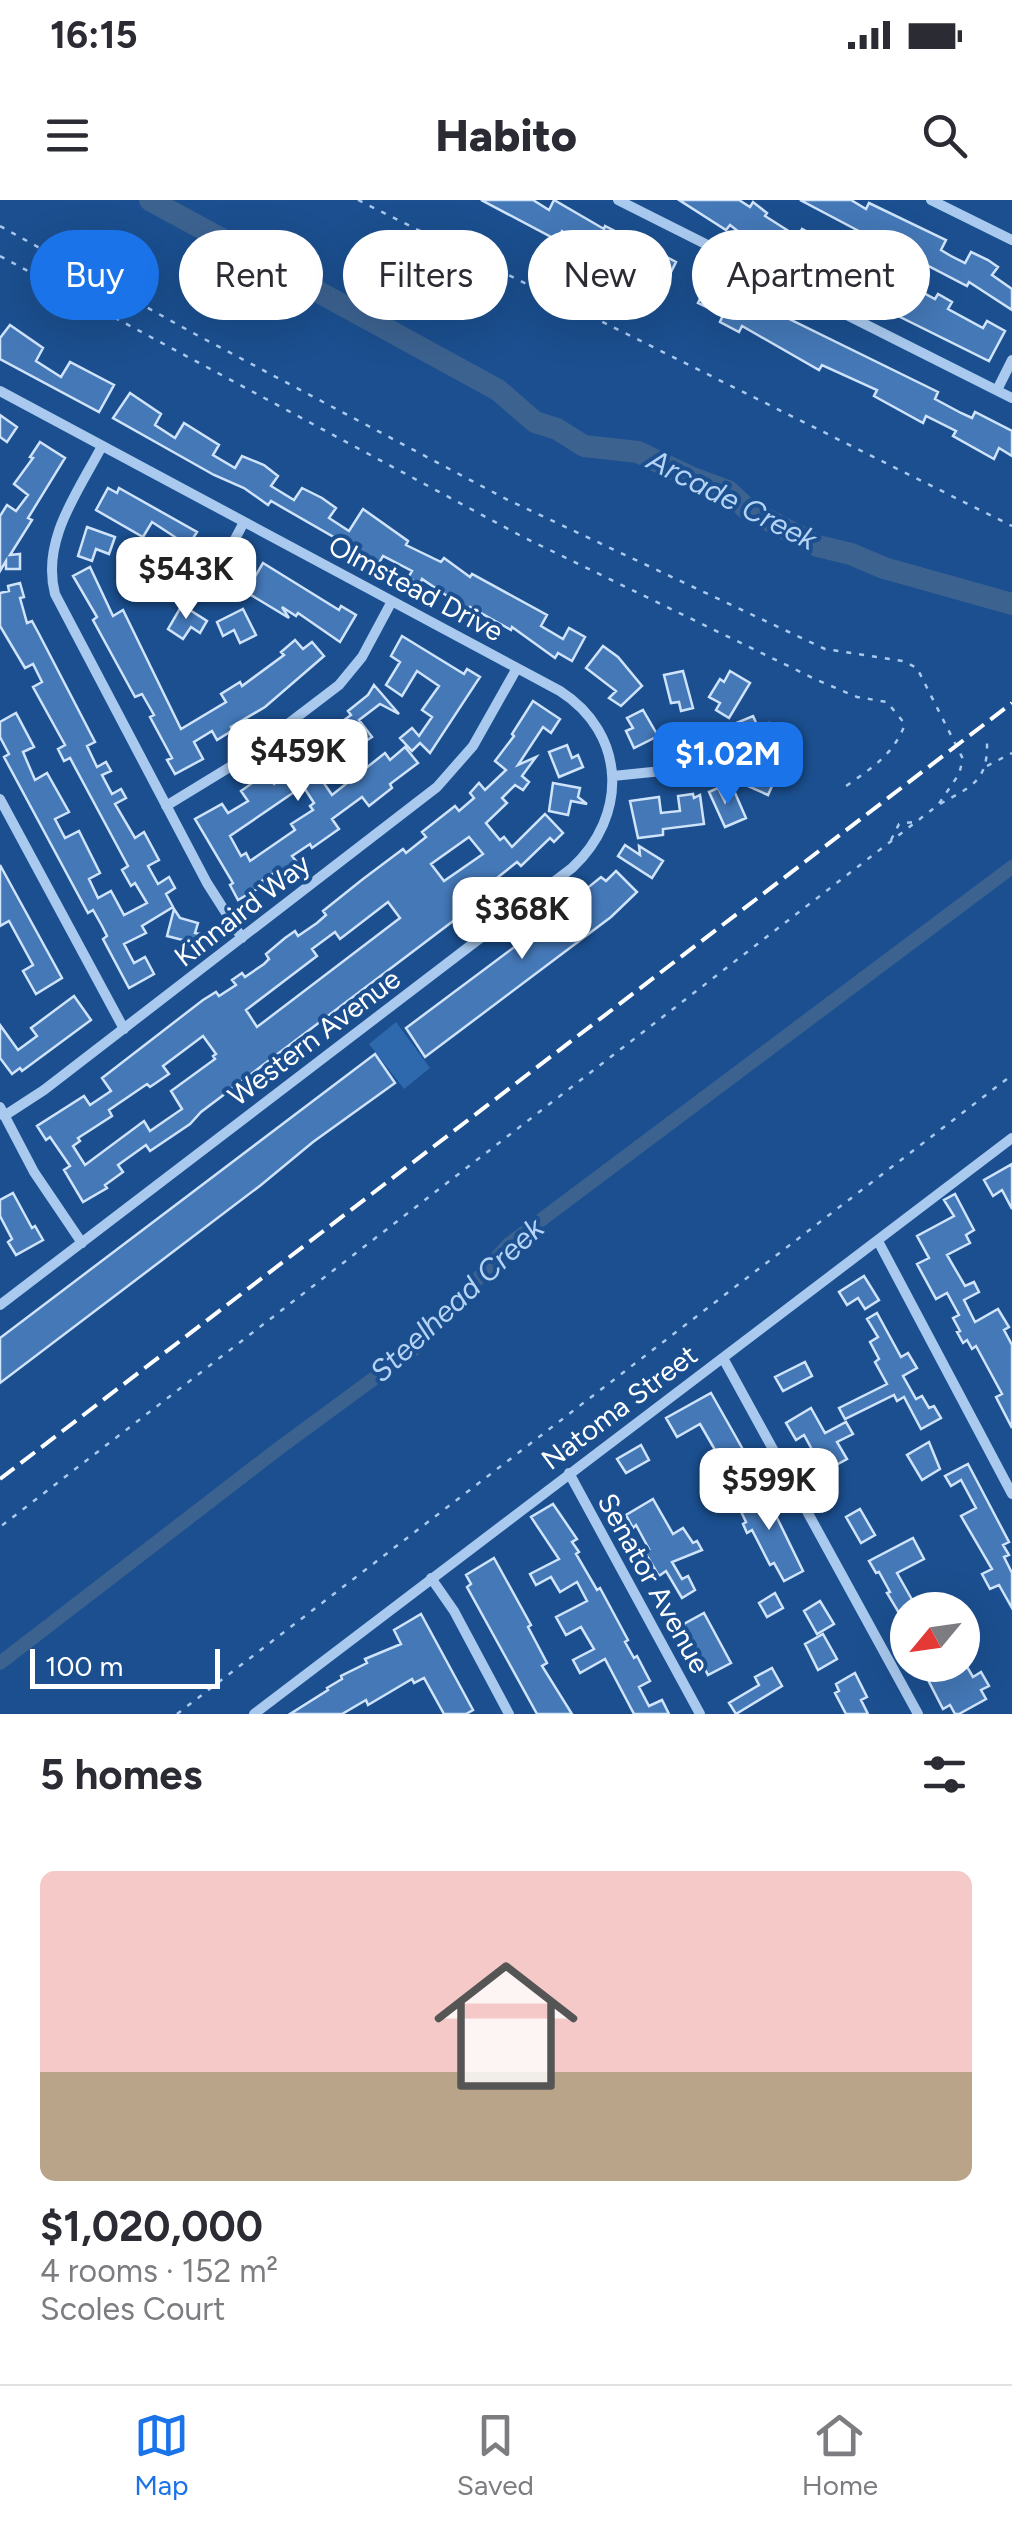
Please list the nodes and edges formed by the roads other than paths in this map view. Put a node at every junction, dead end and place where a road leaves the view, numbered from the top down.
1 (618, 200) edge
2 (930, 200) edge
3 (1012, 240) edge
4 (1012, 360) edge
5 (997, 390) junction
6 (0, 392) edge
7 (1012, 398) edge
8 (102, 446) junction
9 (244, 522) junction
10 (217, 573) dead end
11 (392, 601) junction
12 (517, 668) junction
13 (698, 754) dead end
14 (613, 776) junction
15 (0, 799) edge
16 (166, 806) junction
17 (242, 938) junction
18 (124, 1029) junction
19 (2, 1111) edge
20 (1012, 1138) edge
21 (878, 1241) junction
22 (82, 1243) junction
23 (0, 1305) edge
24 (723, 1358) junction
25 (569, 1472) junction
26 (1012, 1494) edge
27 (431, 1578) junction
28 (254, 1714) edge
29 (510, 1714) edge
30 (700, 1714) edge
31 (918, 1714) edge

1 - 5 street
2 - 3 street
4 - 5 street
5 - 7 street
6 - 8 street, Olmstead Drive
8 - 9 street, Olmstead Drive
8 - 16 street
9 - 10 street
9 - 11 street, Olmstead Drive
11 - 12 street, Olmstead Drive
11 - 16 street
12 - 14 street, Olmstead Drive
12 - 17 street, Kinnaird Way
13 - 14 street
14 - 22 street, Western Avenue
15 - 18 street
16 - 17 street
17 - 18 street, Kinnaird Way
18 - 19 street, Kinnaird Way
19 - 22 street
20 - 21 street, Natoma Street
21 - 24 street, Natoma Street
21 - 26 street
22 - 23 street, Western Avenue
24 - 25 street, Natoma Street
24 - 31 street
25 - 27 street, Natoma Street
25 - 30 street, Senator Avenue
27 - 28 street, Natoma Street
27 - 29 street

